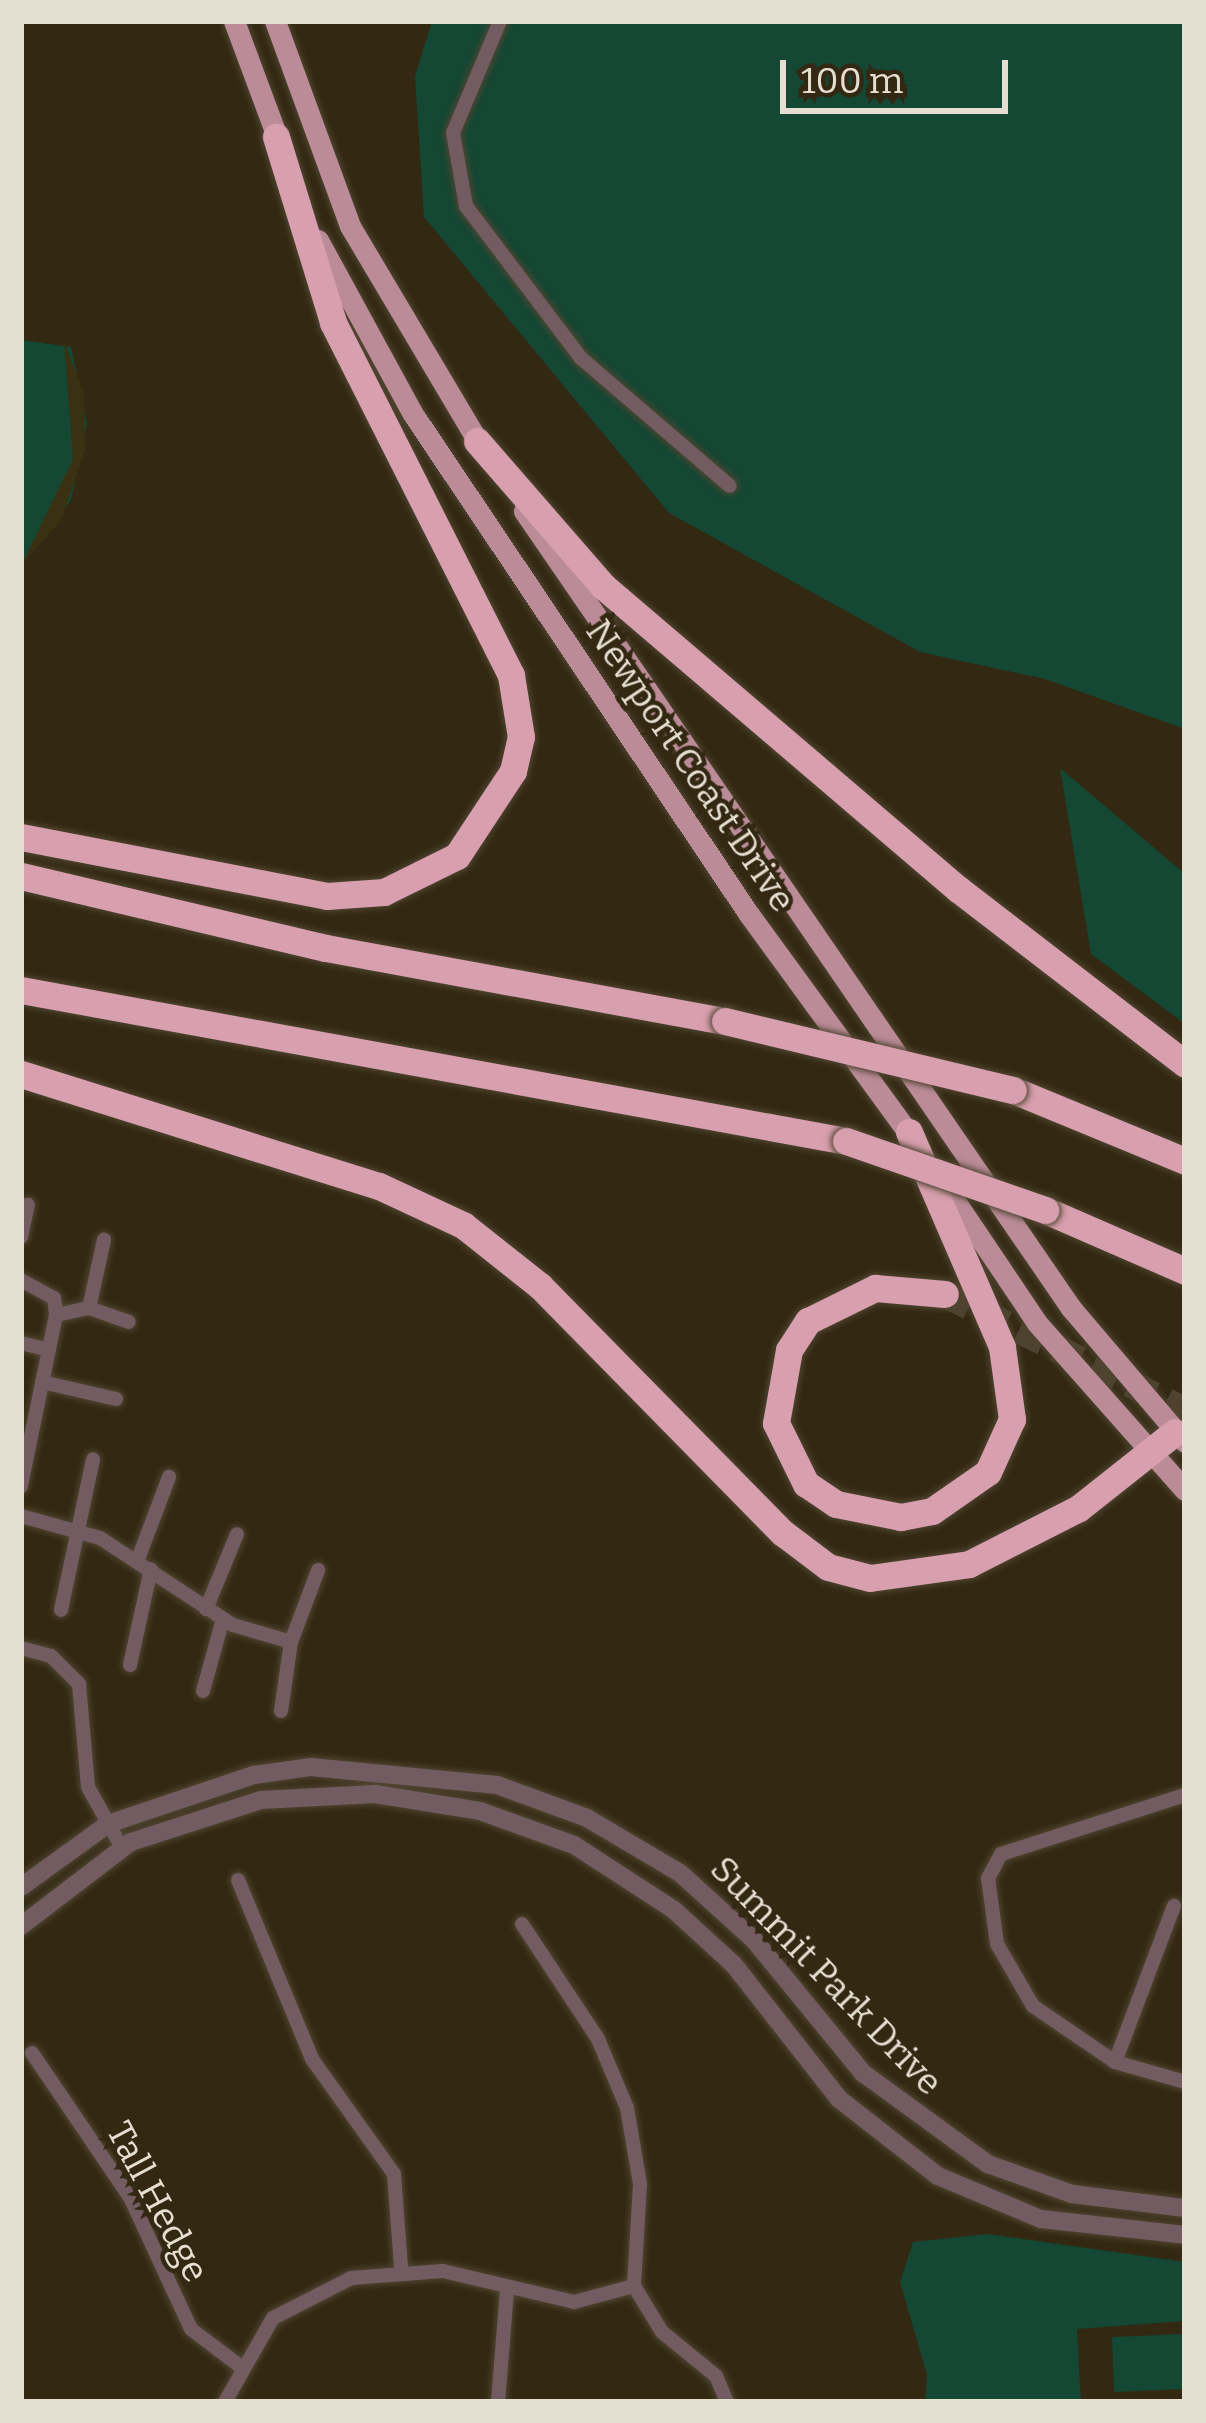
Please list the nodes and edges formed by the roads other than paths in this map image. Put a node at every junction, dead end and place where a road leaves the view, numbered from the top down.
1 (234, 21) edge
2 (275, 21) edge
3 (500, 21) edge
4 (276, 137) junction
5 (477, 442) junction
6 (730, 486) dead end
7 (21, 837) edge
8 (21, 876) edge
9 (21, 990) edge
10 (1185, 1064) edge
11 (21, 1074) edge
12 (909, 1132) junction
13 (1185, 1161) edge
14 (28, 1204) dead end
15 (21, 1237) edge
16 (104, 1240) dead end
17 (1185, 1271) edge
18 (21, 1280) edge
19 (945, 1294) tunnel mouth
20 (89, 1308) junction
21 (56, 1315) junction
22 (129, 1322) dead end
23 (21, 1342) edge
24 (49, 1350) junction
25 (43, 1382) junction
26 (116, 1399) dead end
27 (27, 1423) edge
28 (1180, 1437) edge
29 (1147, 1454) junction
30 (93, 1459) dead end
31 (169, 1477) dead end
32 (21, 1486) edge
33 (1185, 1490) edge
34 (21, 1516) edge
35 (78, 1532) junction
36 (237, 1534) dead end
37 (145, 1564) junction
38 (318, 1570) dead end
39 (206, 1609) junction
40 (61, 1610) dead end
41 (223, 1619) junction
42 (291, 1642) junction
43 (21, 1648) edge
44 (130, 1665) dead end
45 (203, 1691) dead end
46 (281, 1711) dead end
47 (1185, 1795) edge
48 (108, 1824) junction
49 (122, 1848) junction
50 (238, 1880) dead end
51 (21, 1887) edge
52 (1174, 1906) dead end
53 (522, 1924) dead end
54 (21, 1925) edge
55 (32, 2053) dead end
56 (1115, 2062) junction
57 (1185, 2082) edge
58 (1185, 2208) edge
59 (1185, 2235) edge
60 (401, 2267) junction
61 (634, 2285) junction
62 (507, 2290) junction
63 (242, 2367) junction
64 (225, 2402) edge
65 (498, 2402) edge
66 (727, 2402) edge

1 - 4 main road, Newport Coast Drive
2 - 5 main road, Newport Coast Drive
3 - 6 street
4 - 7 highway
4 - 12 main road, Newport Coast Drive
5 - 10 highway
5 - 28 main road, Newport Coast Drive
8 - 13 highway, bridge
9 - 17 highway, bridge
11 - 29 highway
12 - 19 highway
12 - 29 main road, Newport Coast Drive
14 - 15 street
16 - 20 street
18 - 21 street
20 - 21 street
20 - 22 street
21 - 24 street
23 - 24 street
24 - 25 street
25 - 26 street
25 - 27 street
27 - 32 street
28 - 29 highway
29 - 33 main road, Newport Coast Drive
30 - 35 street
31 - 37 street
34 - 35 street
35 - 37 street
35 - 40 street
36 - 39 street
37 - 39 street
37 - 44 street
38 - 42 street
39 - 41 street
41 - 42 street
41 - 45 street
42 - 46 street
43 - 48 street
47 - 56 street
48 - 49 street
48 - 51 street, Summit Park Drive
48 - 58 street, Summit Park Drive
49 - 54 street, Summit Park Drive
49 - 59 street, Summit Park Drive
50 - 60 street
52 - 56 street
53 - 61 street
55 - 63 street, Tall Hedge
56 - 57 street
60 - 62 street
60 - 63 street
61 - 62 street
61 - 66 street
62 - 65 street
63 - 64 street

